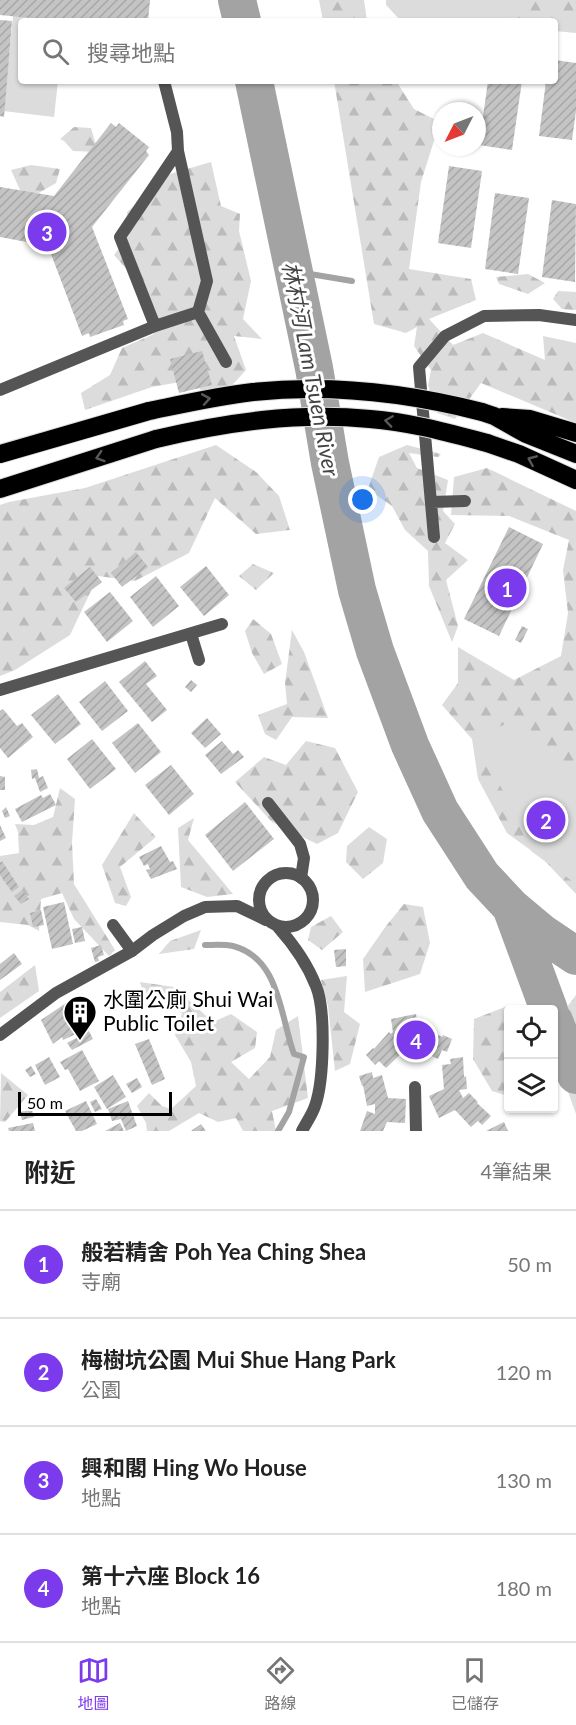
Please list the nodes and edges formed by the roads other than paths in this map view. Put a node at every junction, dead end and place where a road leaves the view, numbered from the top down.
1 (165, 84) edge
2 (178, 151) junction
3 (198, 312) junction
4 (576, 320) edge
5 (154, 326) junction
6 (226, 362) dead end
7 (0, 390) edge
8 (488, 414) junction
9 (576, 433) edge
10 (0, 454) edge
11 (576, 454) edge
12 (576, 480) edge
13 (0, 489) edge
14 (465, 501) dead end
15 (431, 502) junction
16 (435, 537) dead end
17 (222, 624) dead end
18 (190, 634) junction
19 (199, 660) dead end
20 (0, 690) edge
21 (268, 803) dead end
22 (301, 878) junction
23 (266, 920) junction
24 (113, 925) dead end
25 (278, 927) junction
26 (132, 951) junction
27 (0, 1035) edge
28 (415, 1086) dead end
29 (302, 1131) edge
30 (417, 1131) edge

1 - 2 street
2 - 3 street
2 - 5 street
3 - 5 street
3 - 6 street
4 - 15 street
5 - 7 street
8 - 9 highway
10 -> 8 highway, bridge
8 - 11 highway
12 -> 13 highway, bridge
14 - 15 street
15 - 16 street
17 - 18 street
18 - 19 street
18 - 20 street
21 - 22 street
22 - 23 street
22 - 25 street
23 - 25 street
23 - 26 street
24 - 26 street
25 - 29 street
26 - 27 street
28 - 30 street

